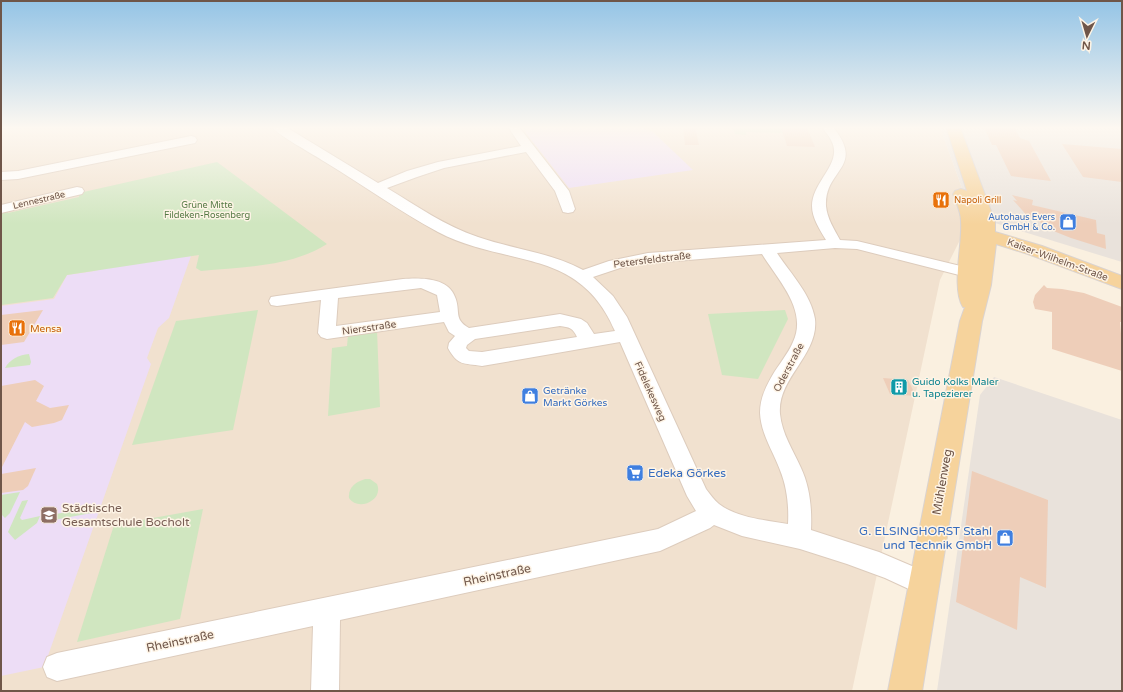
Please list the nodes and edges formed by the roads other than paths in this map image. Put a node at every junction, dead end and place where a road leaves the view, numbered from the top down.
1 (97, 159) edge
2 (329, 159) edge
3 (471, 159) edge
4 (538, 159) edge
5 (840, 159) edge
6 (959, 159) edge
7 (1, 176) edge
8 (376, 188) junction
9 (77, 192) dead end
10 (1, 209) edge
11 (568, 209) dead end
12 (979, 233) junction
13 (835, 244) junction
14 (767, 249) junction
15 (968, 272) junction
16 (582, 276) junction
17 (1122, 282) edge
18 (330, 294) junction
19 (277, 301) dead end
20 (449, 316) junction
21 (971, 321) junction
22 (467, 335) junction
23 (627, 335) junction
24 (588, 341) junction
25 (712, 512) junction
26 (799, 538) junction
27 (924, 584) junction
28 (327, 611) junction
29 (57, 667) dead end
30 (325, 691) edge
31 (905, 691) edge

1 - 7 street
2 - 8 street
3 - 8 street
4 - 11 street
5 - 13 street
6 - 12 main road
8 - 16 street
9 - 10 street, Lennestraße
12 - 15 main road, Mühlenweg
12 - 17 main road, Kaiser-Wilhelm-Straße
12 - 21 main road, Mühlenweg
13 - 14 street, Petersfeldstraße
13 - 15 street, Petersfeldstraße
14 - 16 street, Petersfeldstraße
14 - 26 street, Oderstraße
15 - 21 main road, Mühlenweg
16 - 23 street, Fidelekesweg
18 - 19 street
18 - 20 street
18 - 20 street, Niersstraße
20 - 22 street
21 - 27 main road, Mühlenweg
22 - 24 street
22 - 24 street
23 - 24 street
23 - 25 street, Fidelekesweg
25 - 26 street
25 - 28 street, Rheinstraße
26 - 27 street
27 - 31 main road, Mühlenweg
28 - 29 street, Rheinstraße
28 - 30 street

